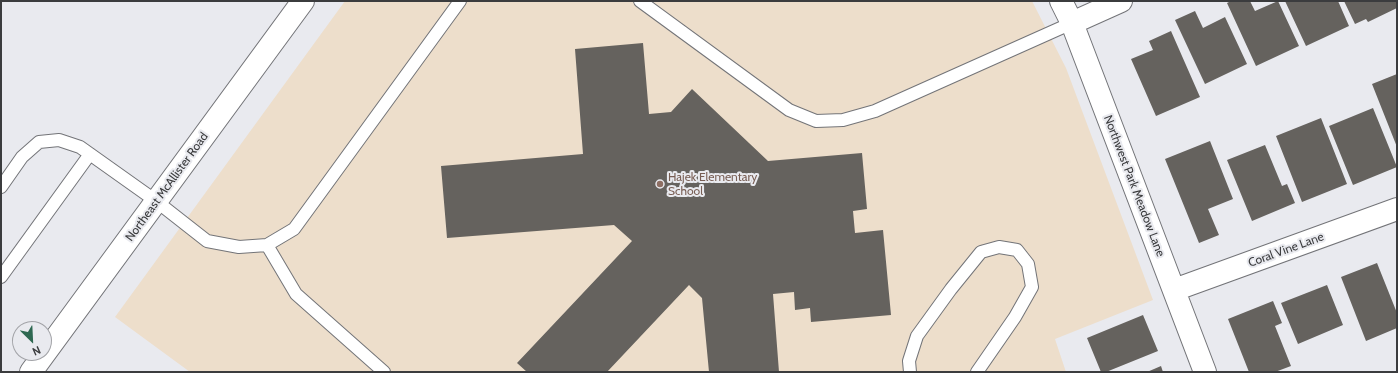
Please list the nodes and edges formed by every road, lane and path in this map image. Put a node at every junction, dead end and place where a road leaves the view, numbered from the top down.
1 (303, 1) edge
2 (460, 1) edge
3 (640, 1) edge
4 (1061, 1) edge
5 (1121, 1) edge
6 (1072, 23) junction
7 (90, 154) junction
8 (1, 187) edge
9 (156, 202) junction
10 (1397, 210) edge
11 (267, 245) junction
12 (1, 277) edge
13 (1174, 290) junction
14 (31, 372) edge
15 (384, 372) edge
16 (910, 372) edge
17 (977, 372) edge
18 (1205, 372) edge

1 - 9 street, Northeast McAllister Road
2 - 11 lane
3 - 6 lane
4 - 6 street, Northwest Park Meadow Lane
5 - 6 street
6 - 13 street, Northwest Park Meadow Lane
7 - 8 lane
7 - 9 lane
7 - 12 lane
9 - 11 lane
9 - 14 street, Northeast McAllister Road
10 - 13 street, Coral Vine Lane
11 - 15 lane
13 - 18 street, Northwest Park Meadow Lane
16 - 17 lane

